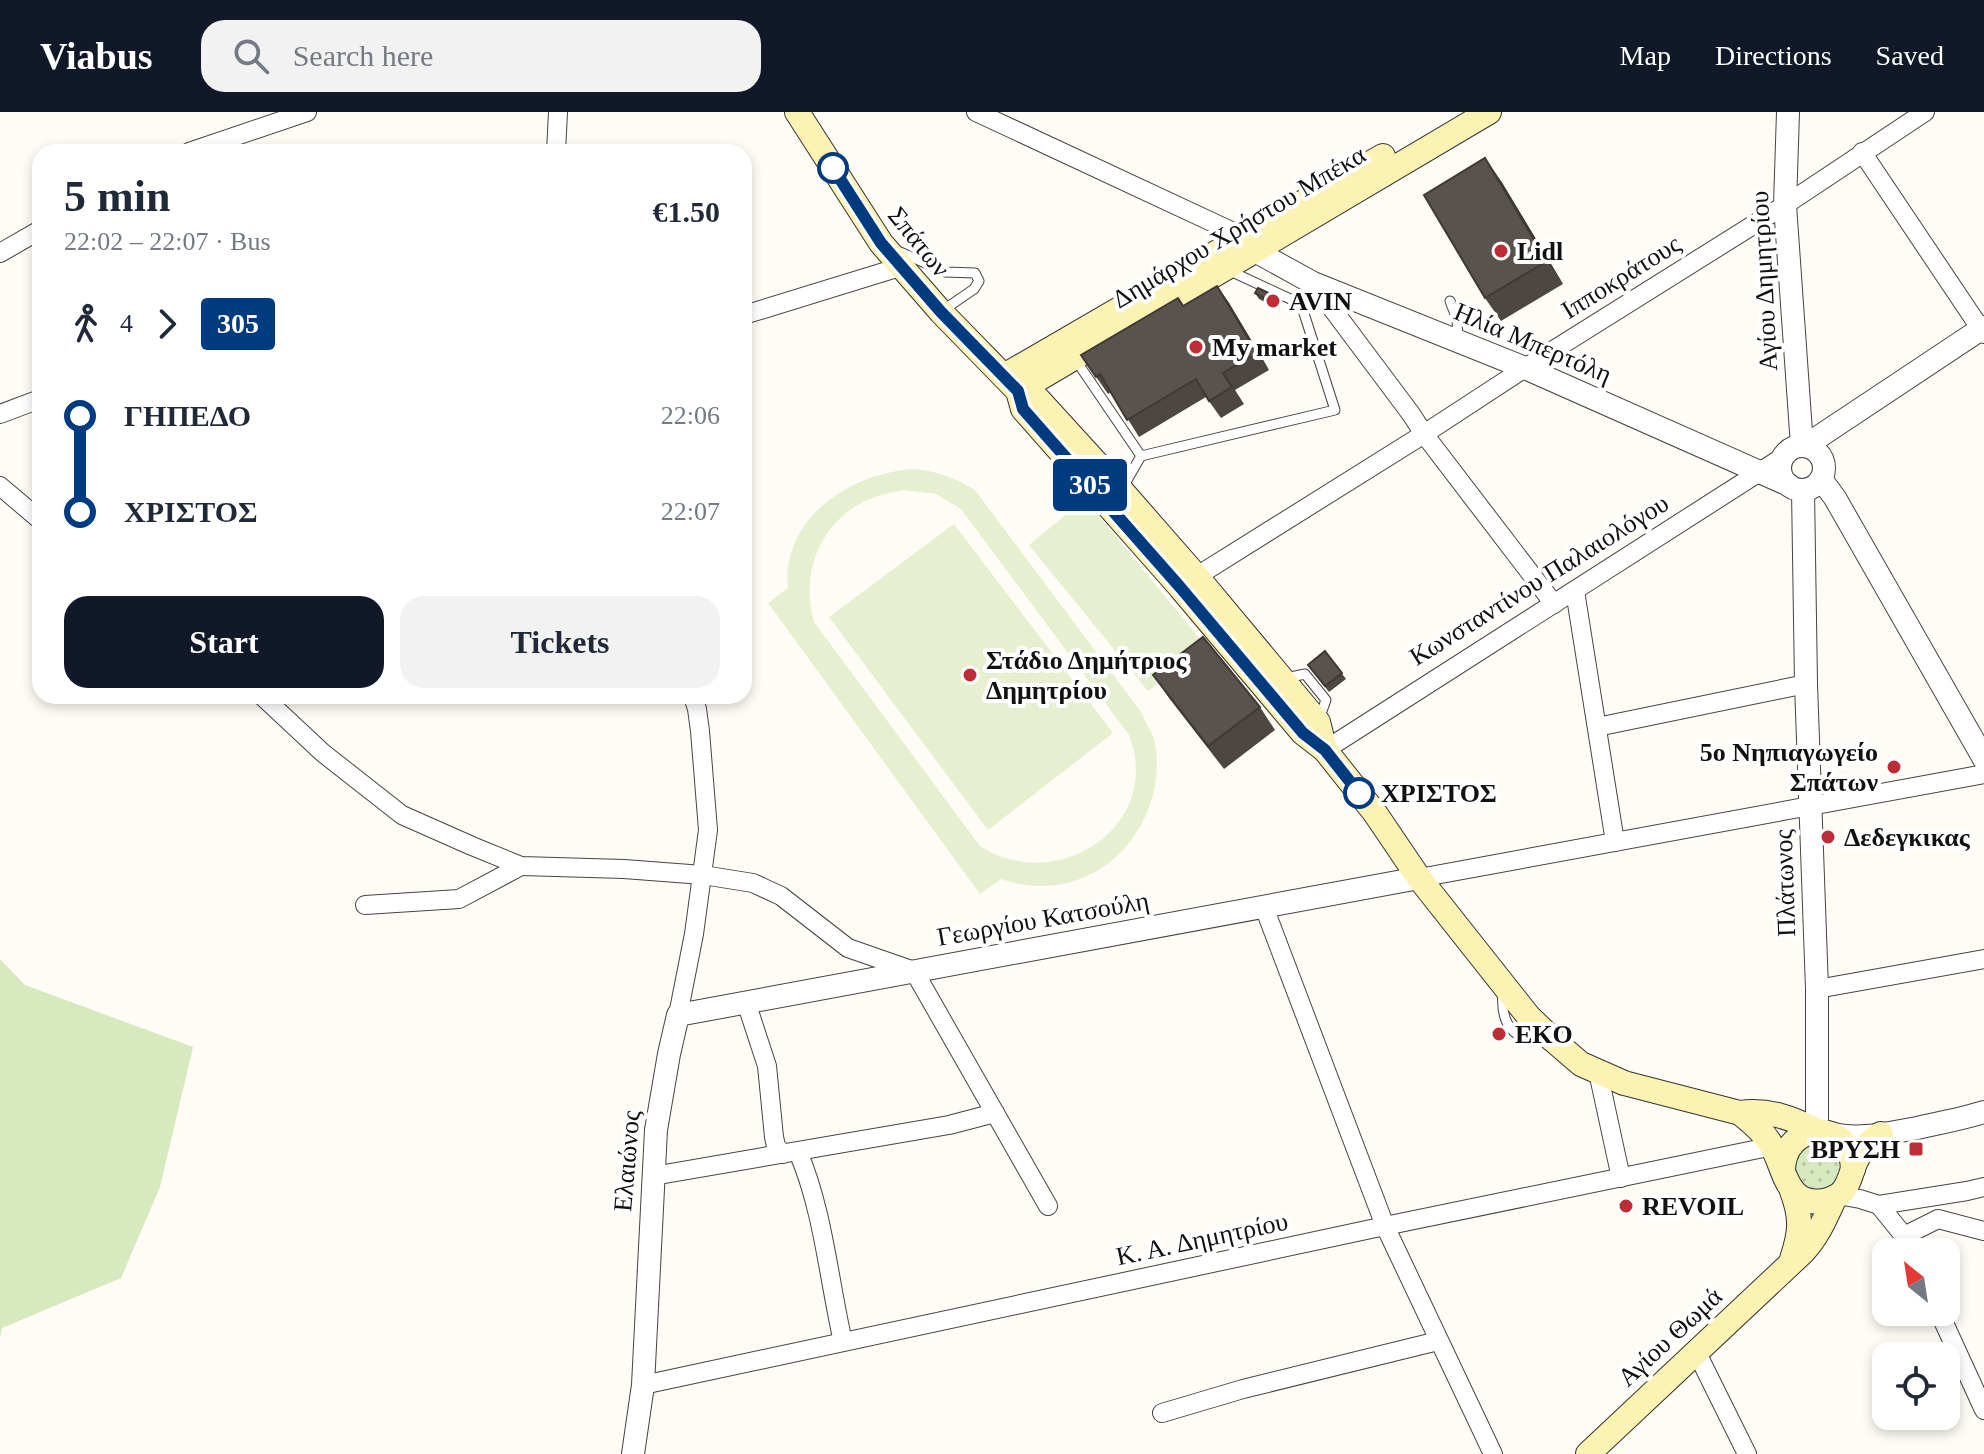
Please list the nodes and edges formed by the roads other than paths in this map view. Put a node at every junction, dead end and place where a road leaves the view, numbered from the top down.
1 (307, 112) edge
2 (558, 112) edge
3 (797, 112) edge
4 (976, 112) edge
5 (1458, 112) edge
6 (1489, 112) edge
7 (1788, 112) edge
8 (1925, 112) edge
9 (213, 144) edge
10 (556, 144) edge
11 (1862, 152) junction
12 (1785, 205) junction
13 (32, 235) edge
14 (881, 243) junction
15 (1249, 244) junction
16 (0, 253) edge
17 (900, 267) junction
18 (1225, 268) junction
19 (1313, 283) junction
20 (1450, 301) dead end
21 (1301, 304) junction
22 (941, 312) junction
23 (752, 313) edge
24 (1983, 330) edge
25 (1458, 341) junction
26 (1074, 358) junction
27 (1525, 368) junction
28 (1011, 383) junction
29 (32, 402) edge
30 (0, 414) edge
31 (1424, 434) junction
32 (1797, 450) junction
33 (1141, 456) junction
34 (1759, 472) junction
35 (1805, 485) junction
36 (0, 486) edge
37 (1121, 490) junction
38 (32, 513) edge
39 (1189, 582) junction
40 (1575, 591) junction
41 (1554, 604) junction
42 (1806, 684) junction
43 (271, 704) edge
44 (695, 704) edge
45 (1597, 727) junction
46 (1325, 750) junction
47 (1984, 759) edge
48 (1984, 774) edge
49 (1811, 806) junction
50 (1615, 842) junction
51 (521, 866) junction
52 (703, 875) junction
53 (1419, 878) junction
54 (365, 905) dead end
55 (1264, 907) junction
56 (1984, 959) edge
57 (914, 971) junction
58 (1817, 989) junction
59 (746, 1002) junction
60 (678, 1015) junction
61 (1598, 1072) junction
62 (1984, 1112) edge
63 (995, 1113) junction
64 (1746, 1118) junction
65 (1811, 1130) junction
66 (1881, 1134) junction
67 (1773, 1146) junction
68 (790, 1153) junction
69 (653, 1176) junction
70 (1621, 1178) junction
71 (1788, 1181) junction
72 (1848, 1187) junction
73 (1984, 1187) edge
74 (1938, 1196) junction
75 (1879, 1205) junction
76 (1048, 1206) dead end
77 (1938, 1219) junction
78 (1385, 1226) junction
79 (1984, 1231) edge
80 (1904, 1238) edge
81 (1915, 1238) edge
82 (1791, 1262) junction
83 (1945, 1326) edge
84 (1438, 1341) junction
85 (843, 1342) junction
86 (1696, 1351) junction
87 (643, 1385) junction
88 (1984, 1410) edge
89 (1162, 1413) dead end
90 (633, 1454) edge
91 (1493, 1454) edge
92 (1588, 1454) edge
93 (1747, 1454) edge

1 - 9 street
2 - 10 street
3 - 14 main road, Σπάτων
4 - 15 street, Ηλία Μπερτόλη
5 - 15 main road, Δημάρχου Χρήστου Μπέκα
6 - 15 main road, Δημάρχου Χρήστου Μπέκα
7 - 12 street, Αγίου Δημητρίου
8 - 11 street, Ιπποκράτους
11 - 12 street, Ιπποκράτους
11 - 24 street
12 - 27 street, Ιπποκράτους
12 - 32 street, Αγίου Δημητρίου
13 - 16 street
14 - 17 main road, Σπάτων
14 - 22 lane
15 - 18 main road, Δημάρχου Χρήστου Μπέκα
15 - 19 street, Ηλία Μπερτόλη
15 - 28 main road, Δημάρχου Χρήστου Μπέκα
17 - 22 main road, Σπάτων
17 - 23 street
18 - 21 lane
18 - 26 main road, Δημάρχου Χρήστου Μπέκα
19 - 21 lane
19 - 25 street, Ηλία Μπερτόλη
19 - 31 street
20 - 25 lane
21 - 33 lane
22 - 28 main road, Σπάτων
24 - 32 street, Κωνσταντίνου Παλαιολόγου
25 - 27 street, Ηλία Μπερτόλη
26 - 28 main road, Δημάρχου Χρήστου Μπέκα
26 - 33 lane
27 - 31 street, Ιπποκράτους
27 - 34 street, Ηλία Μπερτόλη
28 - 37 main road
28 - 39 main road
29 - 30 street
31 - 39 street, Ιπποκράτους
31 - 41 street
32 - 34 street, Κωνσταντίνου Παλαιολόγου
32 - 35 street, Αγίου Δημητρίου
32 - 35 street
33 - 37 lane
34 - 35 street, Ηλία Μπερτόλη
34 - 40 street, Κωνσταντίνου Παλαιολόγου
35 - 42 street, Πλάτωνος
35 - 47 street
36 - 38 street
37 - 39 main road
39 - 46 main road
39 - 46 main road
40 - 41 street, Κωνσταντίνου Παλαιολόγου
40 - 45 street
41 - 46 street, Κωνσταντίνου Παλαιολόγου
42 - 45 street
42 - 49 street, Πλάτωνος
43 - 51 street
44 - 52 street, Ελαιώνος
45 - 50 street
46 - 53 main road
48 - 49 street
49 - 50 street
49 - 58 street, Πλάτωνος
50 - 53 street
51 - 52 street
51 - 54 street
52 - 57 street
52 - 60 street, Ελαιώνος
53 - 55 street, Γεωργίου Κατσούλη
53 - 61 main road
55 - 57 street, Γεωργίου Κατσούλη
55 - 78 street
56 - 58 street
57 - 59 street, Γεωργίου Κατσούλη
57 - 63 street
58 - 65 street, Πλάτωνος
59 - 60 street, Γεωργίου Κατσούλη
59 - 68 street
60 - 69 street, Ελαιώνος
61 - 64 main road
61 - 70 street
62 - 66 street
63 - 68 street
63 - 76 street
64 - 65 main road
64 - 67 main road
65 - 66 street
65 - 71 main road
65 - 72 main road
66 - 72 main road, Αγίου Θωμά
67 - 70 street, Κ. Α. Δημητρίου
67 - 71 main road
68 - 69 street
68 - 85 street
69 - 87 street, Ελαιώνος
70 - 78 street, Κ. Α. Δημητρίου
71 - 72 main road
71 - 82 main road
72 - 75 street
72 - 82 main road, Αγίου Θωμά
73 - 74 street
74 - 75 street
74 - 77 street
75 - 80 street
77 - 79 street
77 - 81 street
78 - 84 street
78 - 85 street, Κ. Α. Δημητρίου
82 - 86 main road, Αγίου Θωμά
83 - 88 street
84 - 89 street
84 - 91 street
85 - 87 street, Κ. Α. Δημητρίου
86 - 92 main road, Αγίου Θωμά
86 - 93 street
87 - 90 street, Ελαιώνος

